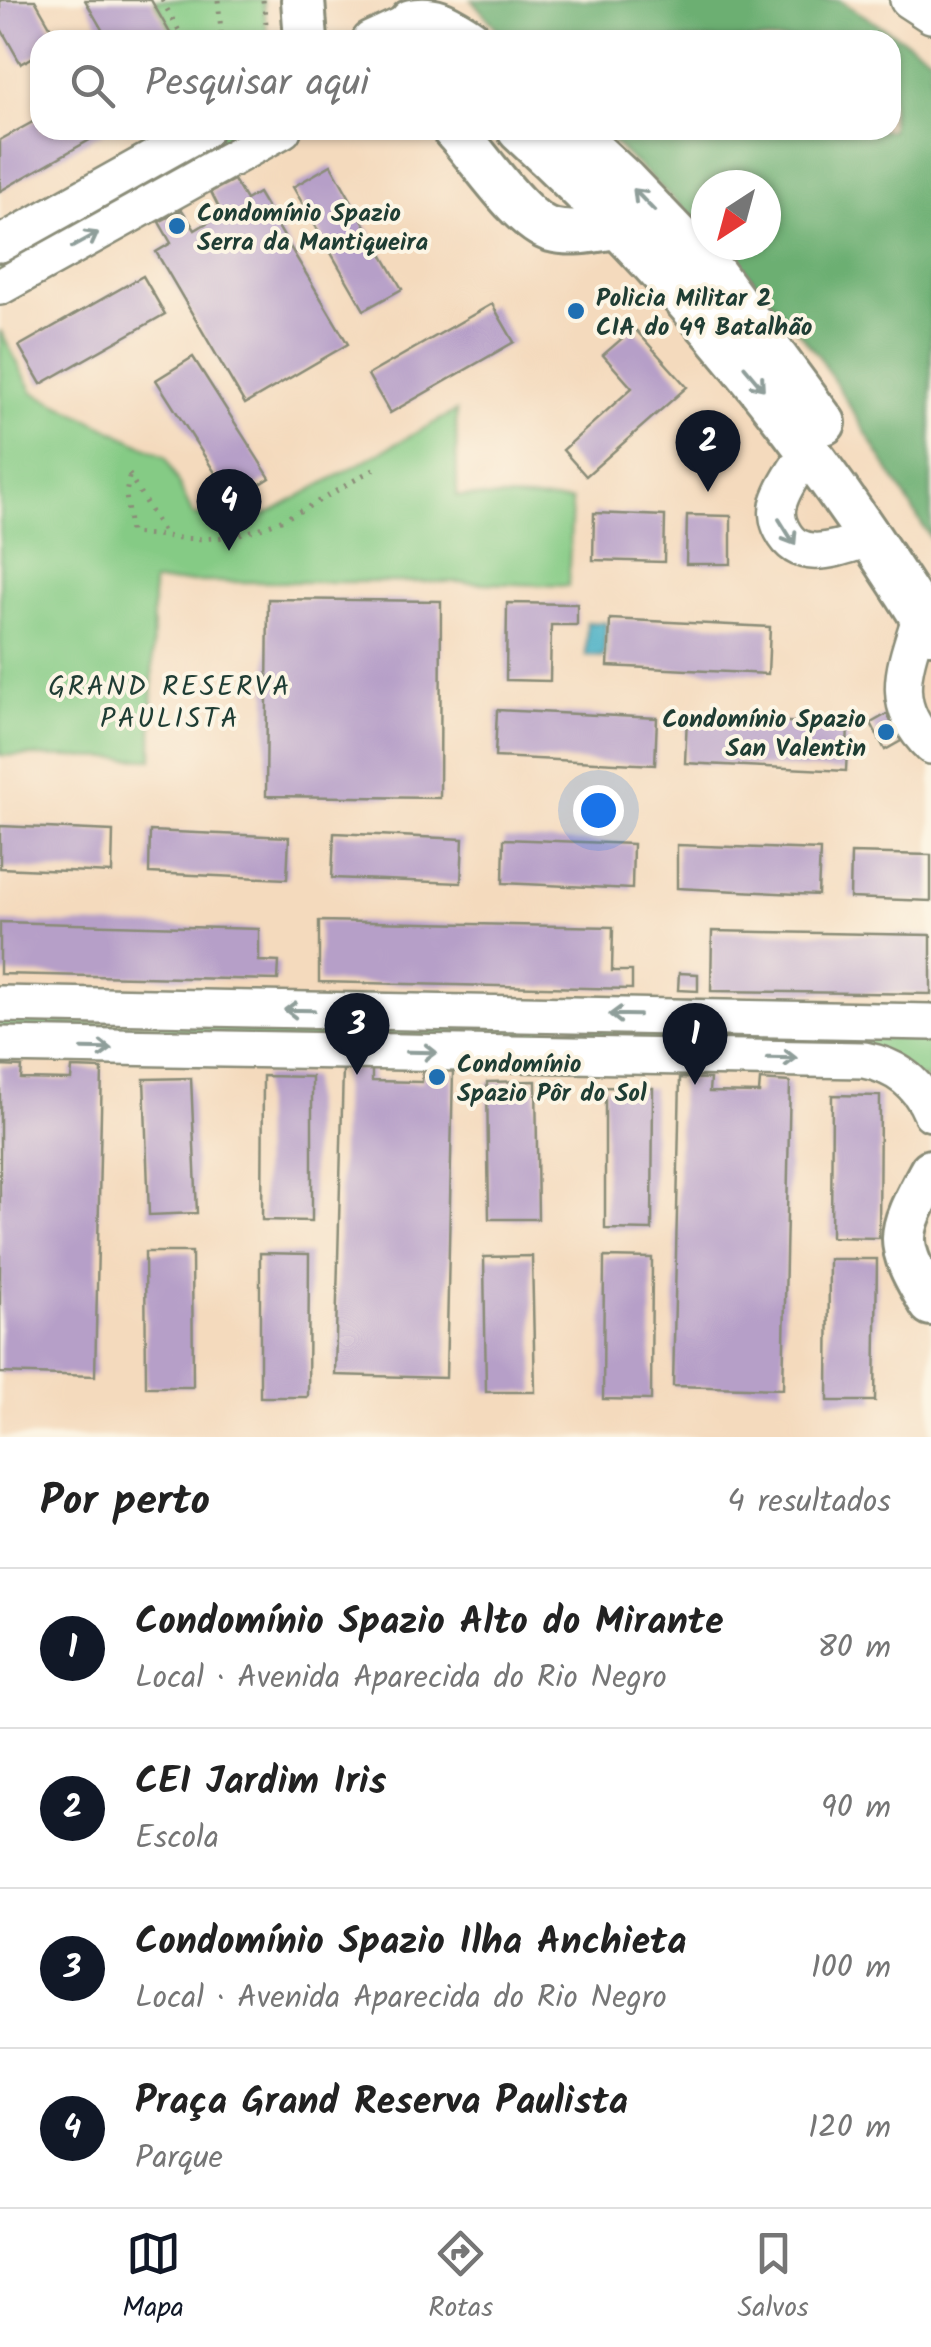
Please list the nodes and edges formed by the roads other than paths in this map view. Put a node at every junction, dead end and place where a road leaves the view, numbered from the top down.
1 (303, 0) edge
2 (448, 0) edge
3 (908, 0) edge
4 (931, 15) edge
5 (408, 25) edge
6 (305, 30) edge
7 (454, 30) edge
8 (472, 30) edge
9 (186, 140) edge
10 (265, 140) edge
11 (450, 140) edge
12 (544, 140) edge
13 (579, 154) edge
14 (510, 198) junction
15 (620, 226) junction
16 (0, 244) edge
17 (0, 287) edge
18 (809, 450) junction
19 (869, 539) junction
20 (928, 611) edge
21 (931, 746) edge
22 (0, 1004) edge
23 (931, 1022) edge
24 (0, 1045) edge
25 (931, 1114) edge
26 (928, 1193) edge
27 (931, 1304) edge

1 - 6 main road
2 - 8 main road
3 - 4 street
5 - 7 main road
9 - 16 street
17 -> 10 street
11 - 14 main road
12 - 13 main road
13 - 14 main road
13 - 15 main road
20 -> 13 main road
14 - 15 main road
15 -> 18 main road
18 - 19 main road
18 -> 19 street
19 - 20 main road
20 - 21 street
23 -> 22 street
24 -> 25 street
26 - 27 main road

